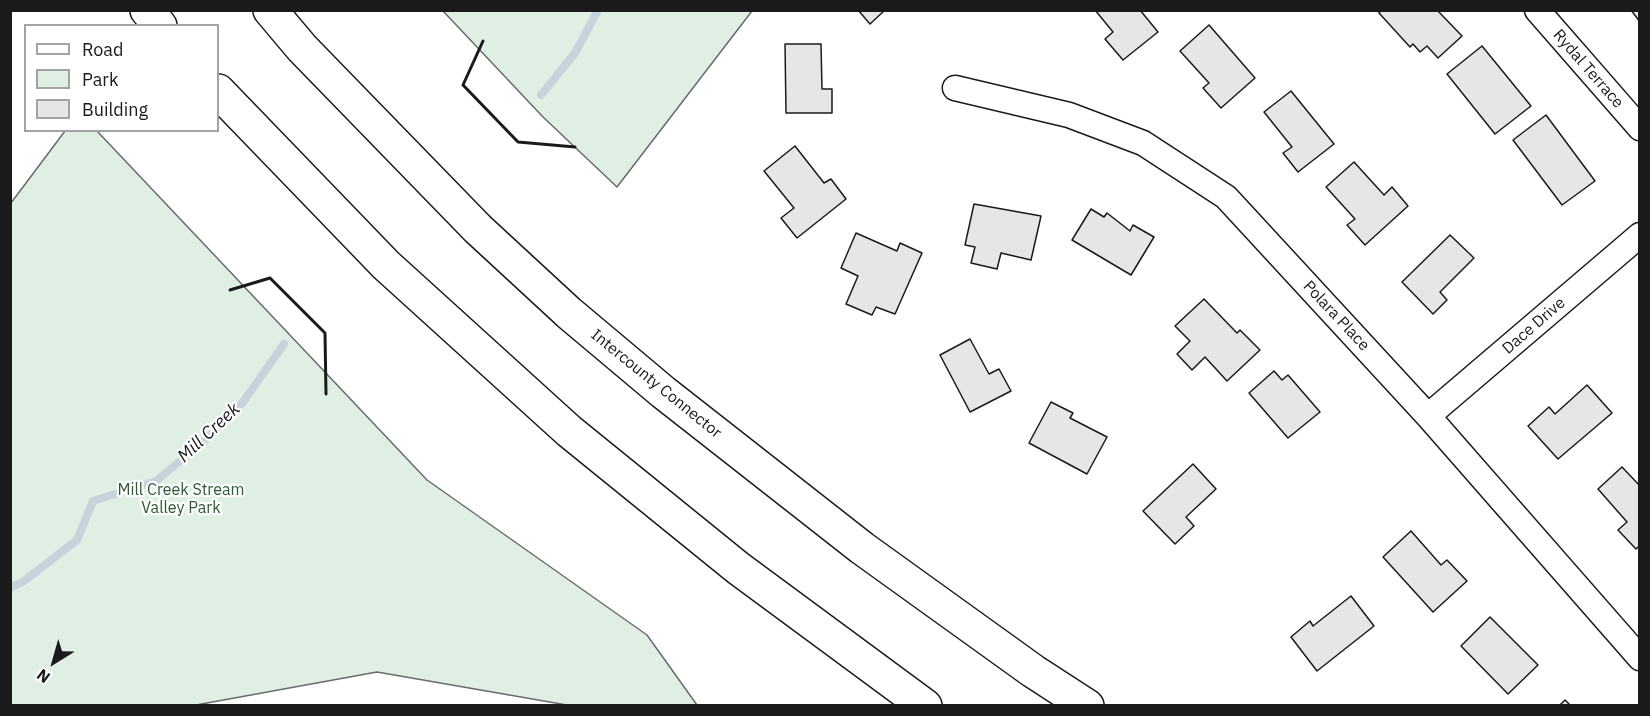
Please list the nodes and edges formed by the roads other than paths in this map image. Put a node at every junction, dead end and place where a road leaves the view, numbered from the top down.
1 (147, 10) edge
2 (270, 10) edge
3 (1537, 10) edge
4 (158, 24) edge
5 (955, 88) dead end
6 (219, 92) edge
7 (1640, 128) edge
8 (1640, 235) edge
9 (1428, 416) junction
10 (1640, 658) edge
11 (925, 705) edge
12 (1087, 705) edge

1 - 4 highway
2 - 12 highway, Intercounty Connector
3 - 7 street, Rydal Terrace
5 - 9 street, Polara Place
6 - 11 highway
8 - 9 street, Dace Drive
9 - 10 street, Polara Place

